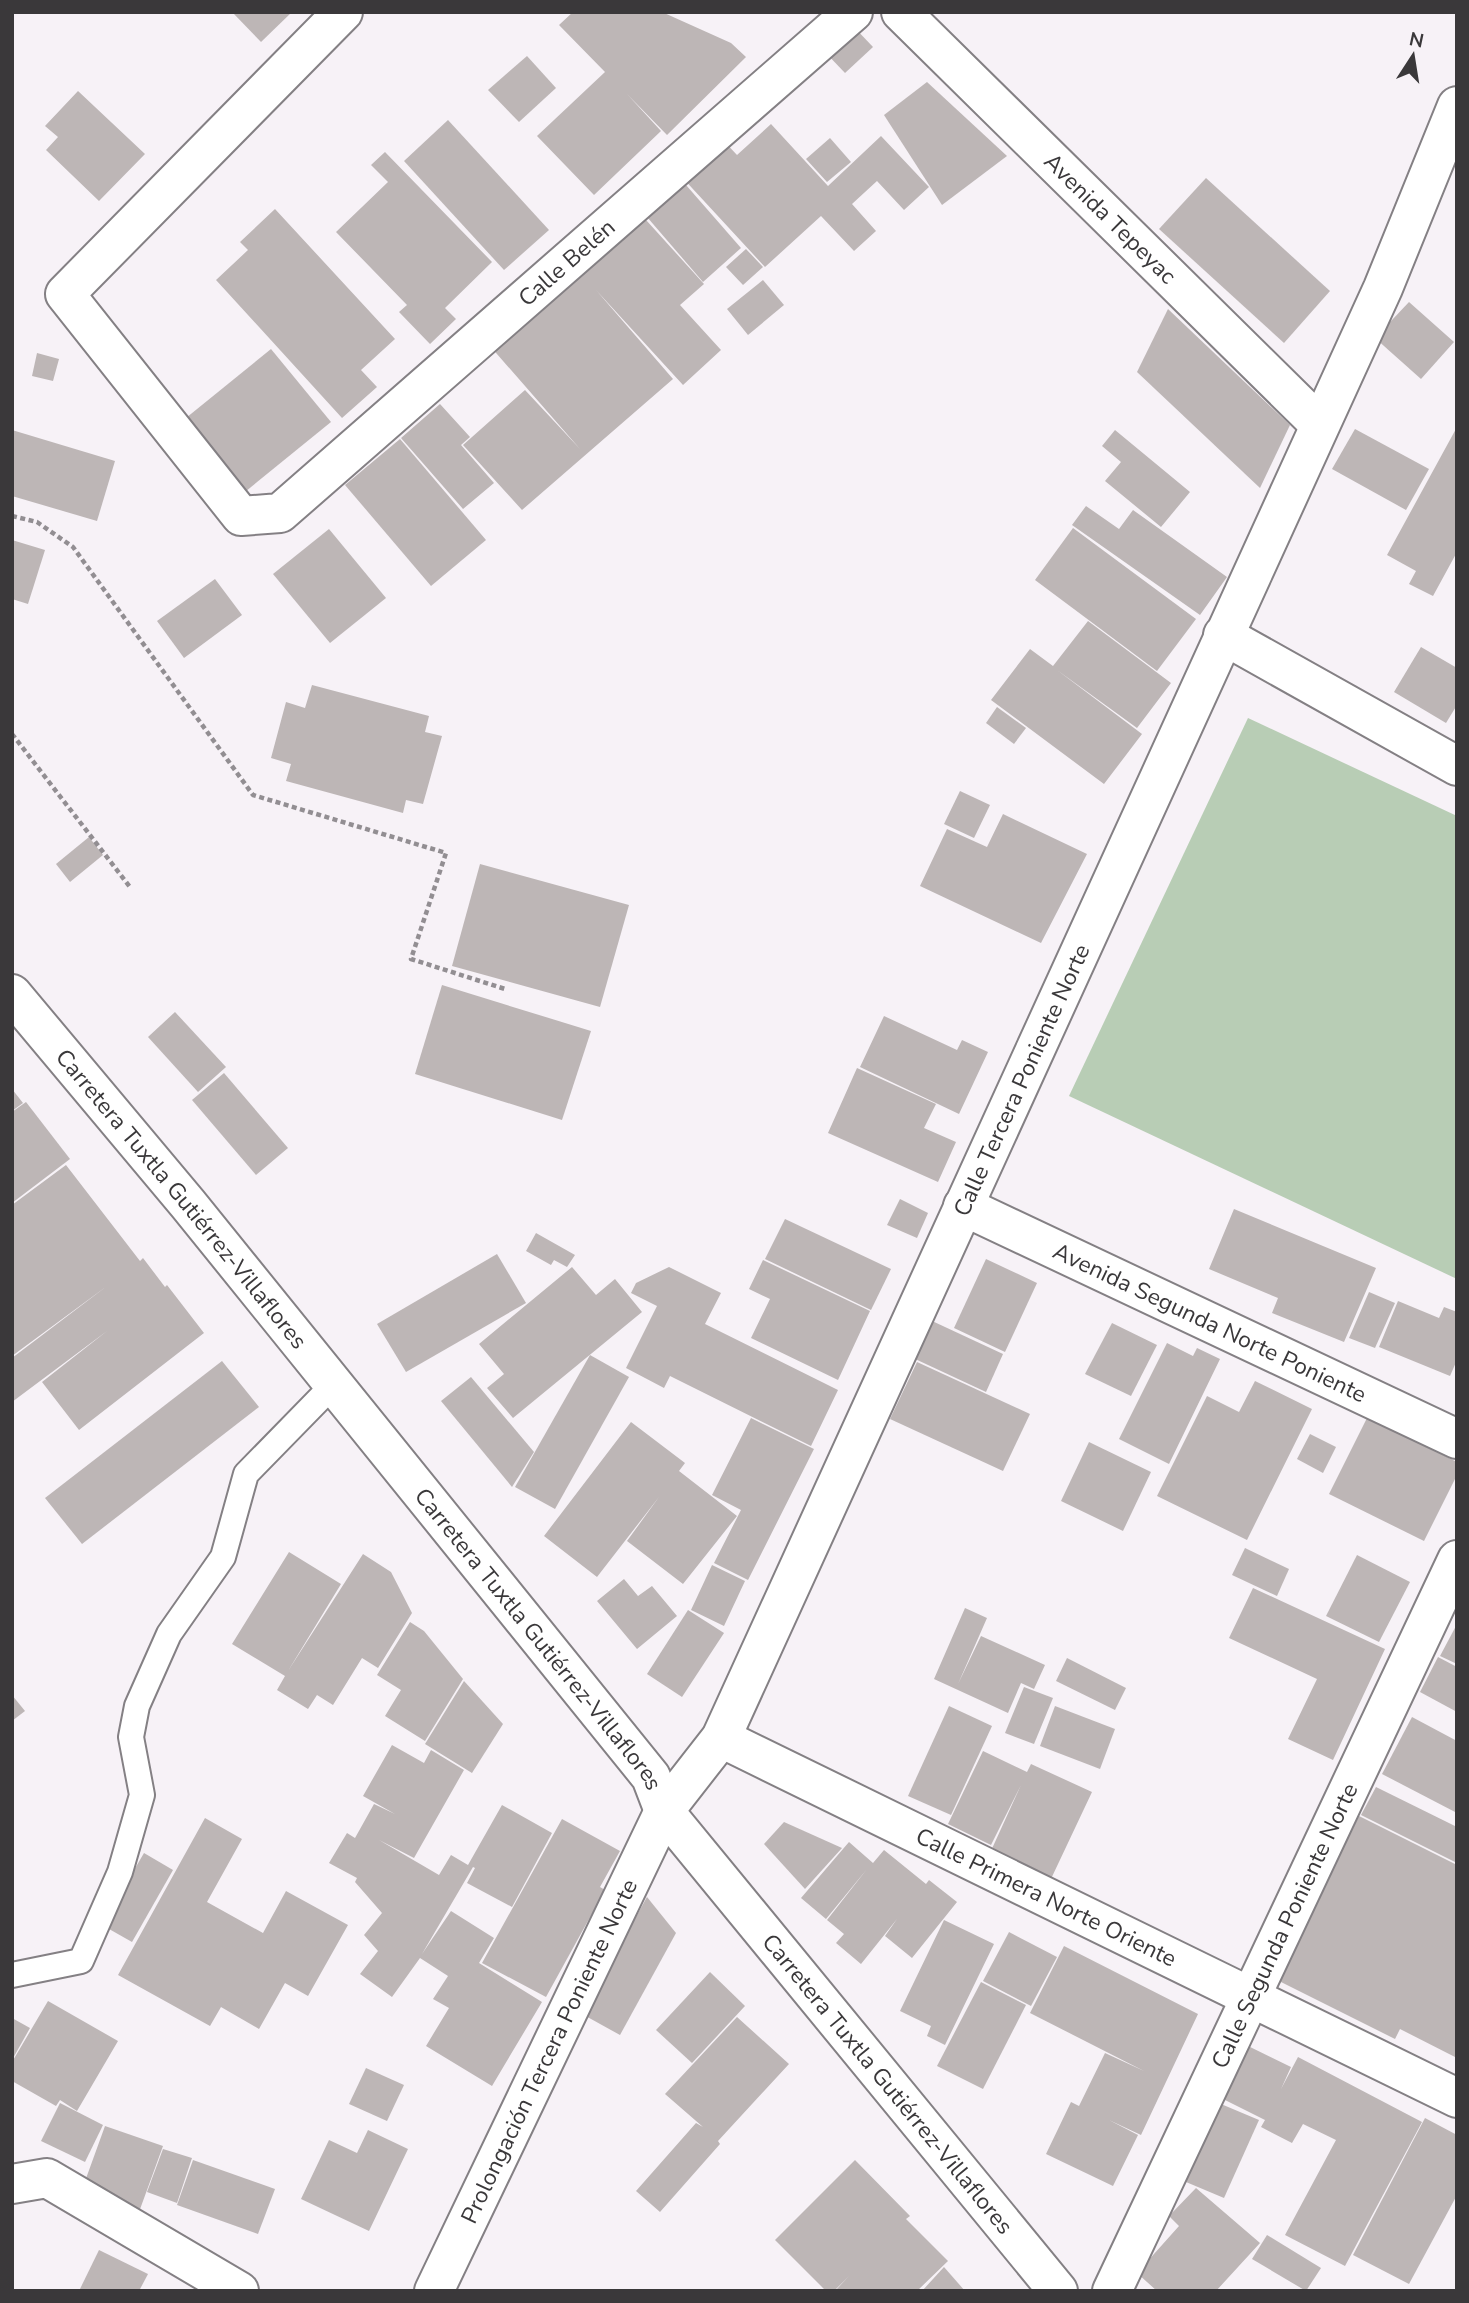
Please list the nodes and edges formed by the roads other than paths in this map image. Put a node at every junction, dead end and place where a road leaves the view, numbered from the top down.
1 (343, 12) edge
2 (853, 12) edge
3 (901, 12) edge
4 (1457, 106) edge
5 (1319, 424) junction
6 (1223, 635) junction
7 (1457, 766) edge
8 (12, 993) edge
9 (963, 1206) junction
10 (333, 1385) junction
11 (1457, 1438) edge
12 (1457, 1560) edge
13 (721, 1738) junction
14 (664, 1811) junction
15 (12, 1975) edge
16 (1252, 1999) junction
17 (1457, 2098) edge
18 (12, 2184) edge
19 (239, 2291) edge
20 (434, 2291) edge
21 (1058, 2291) edge
22 (1112, 2291) edge

1 - 2 street, Calle Belén
3 - 5 street, Avenida Tepeyac
4 - 5 street, Calle Tercera Poniente Norte
5 - 6 street, Calle Tercera Poniente Norte
6 - 7 street
6 - 9 street, Calle Tercera Poniente Norte
8 - 10 street, Carretera Tuxtla Gutiérrez-Villaflores
9 - 11 street, Avenida Segunda Norte Poniente
9 - 13 street, Calle Tercera Poniente Norte
10 - 14 street, Carretera Tuxtla Gutiérrez-Villaflores
10 - 15 lane
12 - 16 street, Calle Segunda Poniente Norte
13 - 14 street
13 - 16 street, Calle Primera Norte Oriente
14 - 20 street, Prolongación Tercera Poniente Norte
14 - 21 street, Carretera Tuxtla Gutiérrez-Villaflores
16 - 17 street, Calle Primera Norte Oriente
16 - 22 street, Calle Segunda Poniente Norte
18 - 19 street

